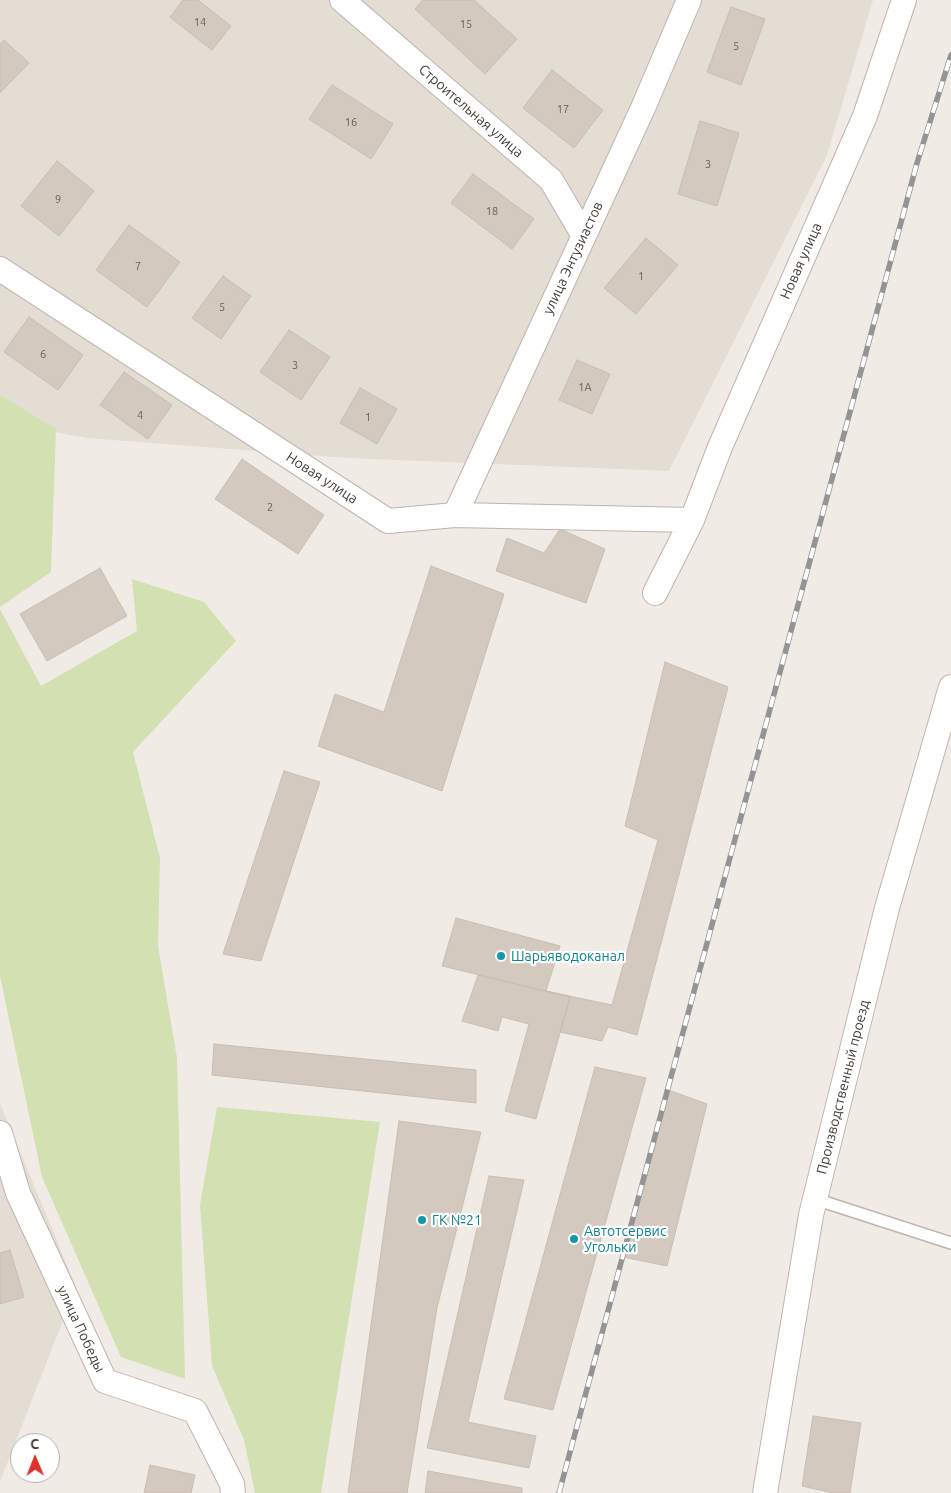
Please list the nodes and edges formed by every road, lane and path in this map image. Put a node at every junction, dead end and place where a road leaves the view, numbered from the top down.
1 (342, 0) edge
2 (689, 0) edge
3 (904, 0) edge
4 (584, 236) junction
5 (0, 269) edge
6 (455, 515) junction
7 (692, 520) junction
8 (655, 593) dead end
9 (951, 687) edge
10 (0, 1133) edge
11 (815, 1200) junction
12 (951, 1243) edge
13 (233, 1493) edge
14 (765, 1493) edge

1 - 4 street, Строительная улица
2 - 4 street, улица Энтузиастов
3 - 7 street, Новая улица
4 - 6 street, улица Энтузиастов
5 - 6 street, Новая улица
6 - 7 street, Новая улица
7 - 8 street, Новая улица
9 - 11 street, Производственный проезд
10 - 13 street, улица Победы
11 - 12 lane
11 - 14 street, Производственный проезд

